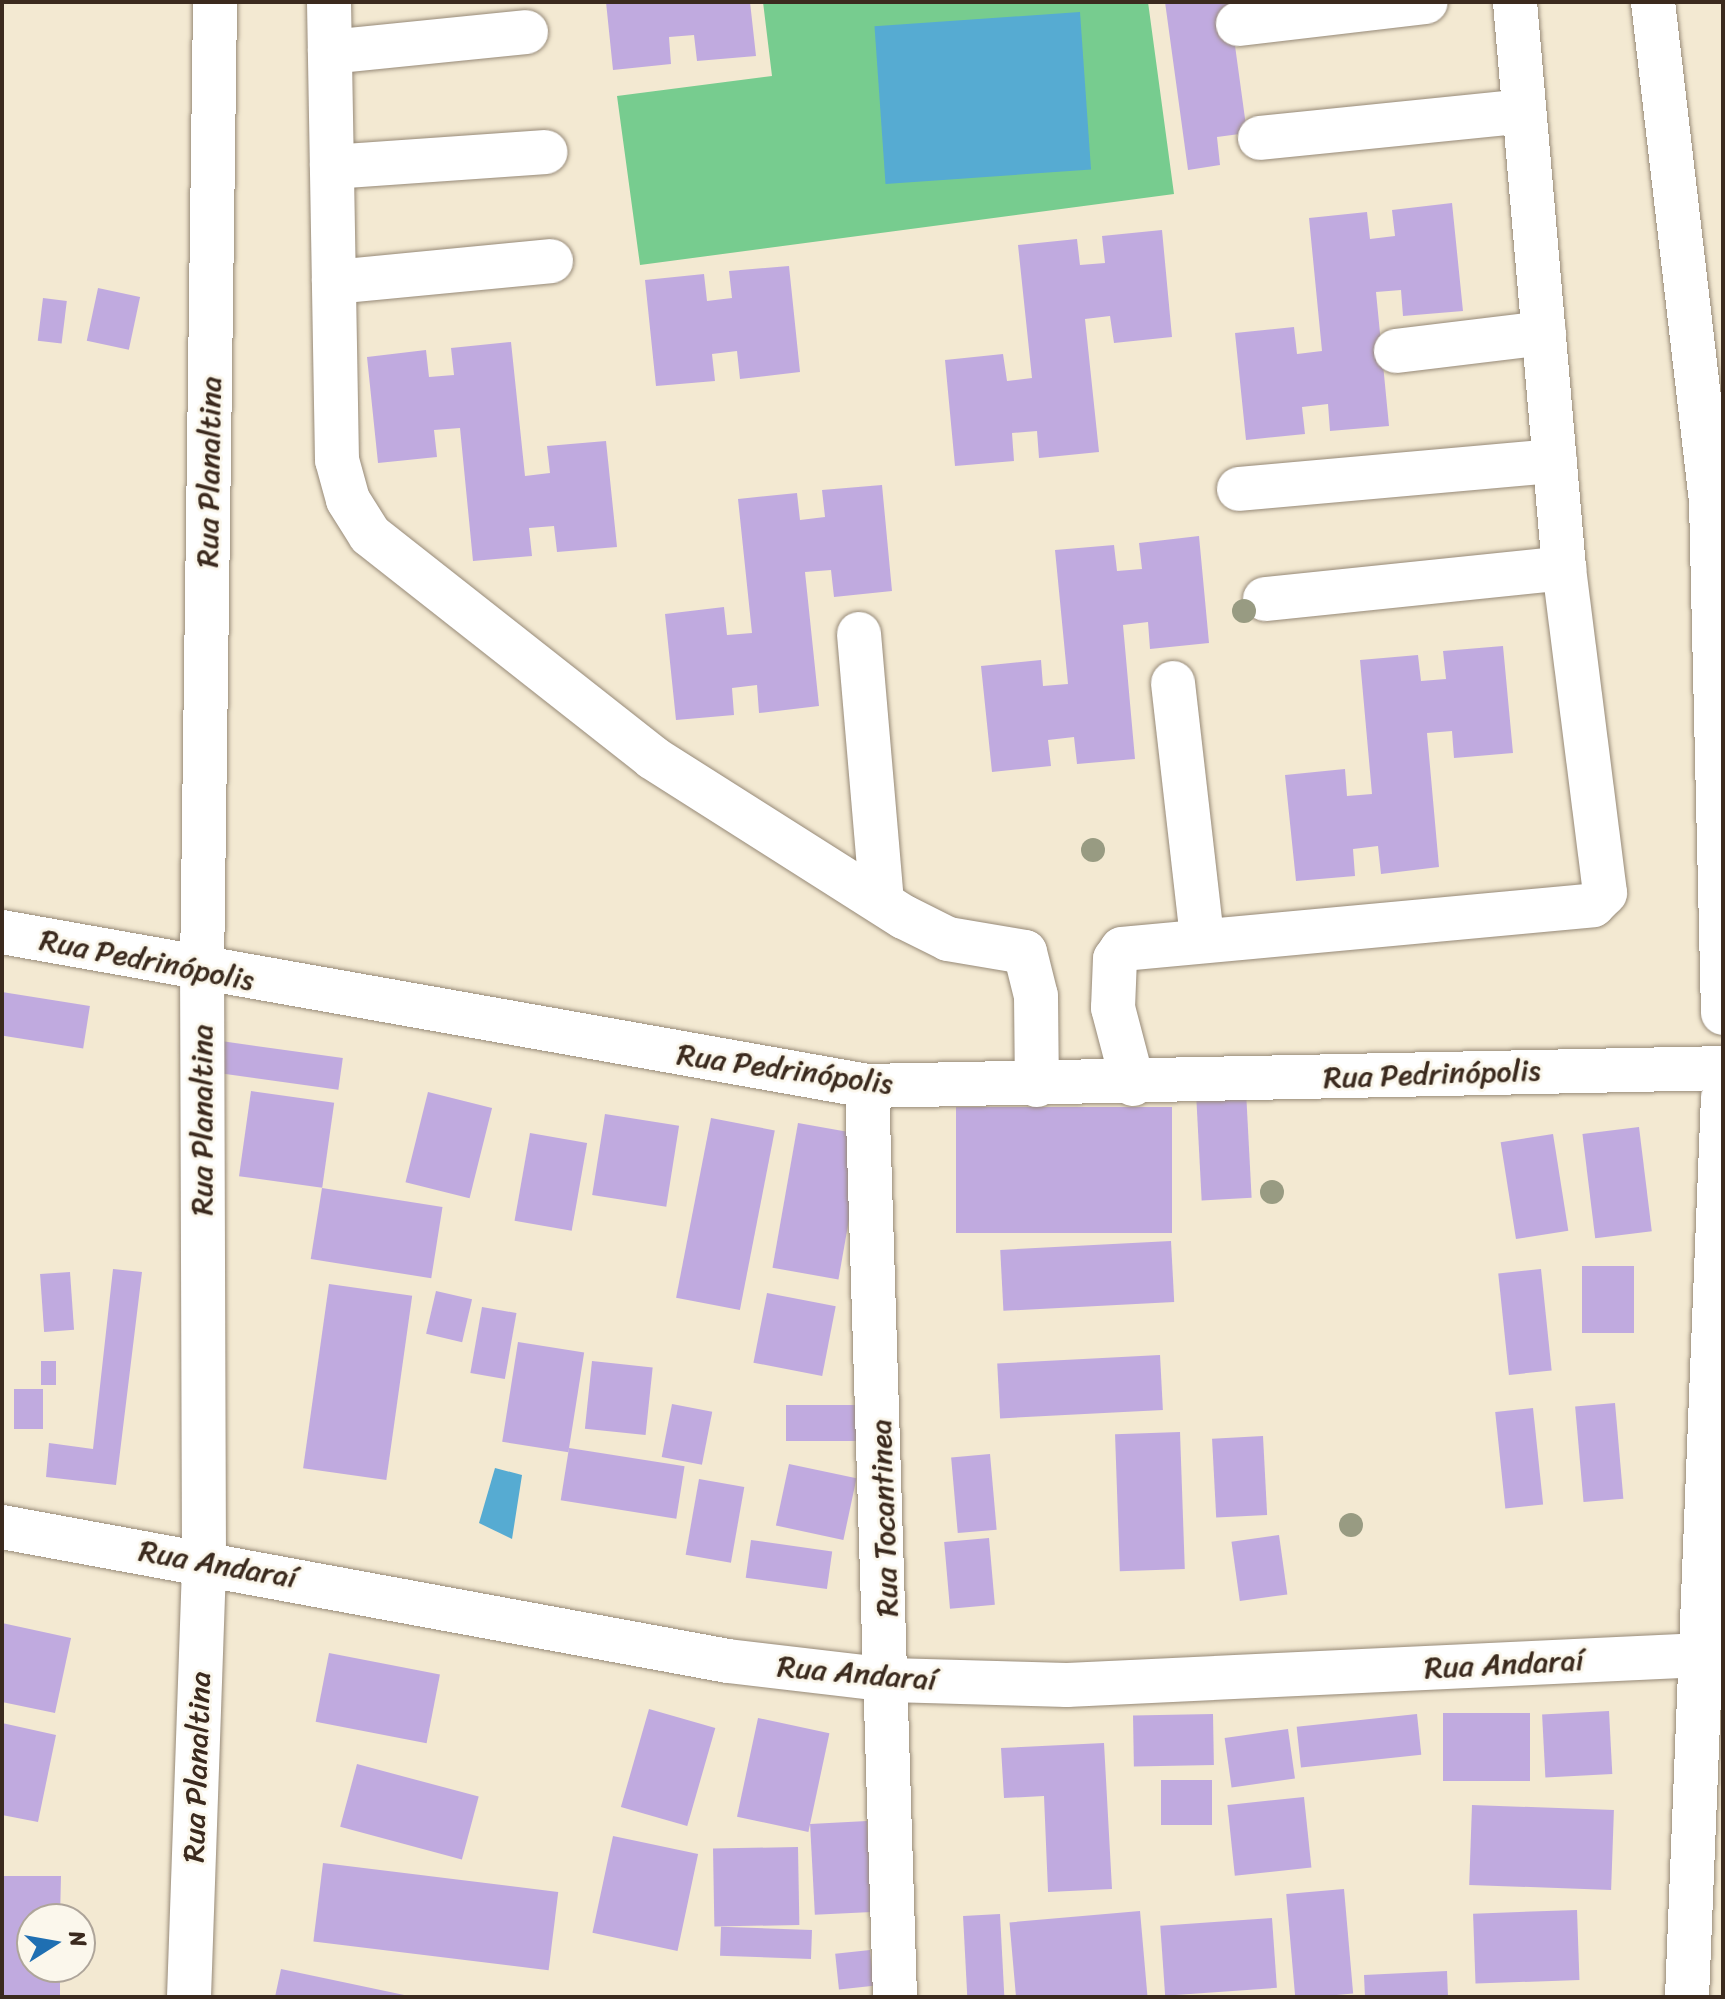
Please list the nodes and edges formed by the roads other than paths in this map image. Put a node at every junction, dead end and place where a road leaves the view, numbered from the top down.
1 (215, 2) edge
2 (329, 2) edge
3 (1426, 2) edge
4 (1515, 2) edge
5 (1653, 2) edge
6 (1238, 24) dead end
7 (526, 32) dead end
8 (330, 52) junction
9 (1524, 111) junction
10 (1260, 138) dead end
11 (545, 152) dead end
12 (332, 167) junction
13 (551, 261) dead end
14 (334, 282) junction
15 (1544, 333) junction
16 (1396, 351) dead end
17 (1555, 461) junction
18 (1239, 489) dead end
19 (1717, 501) edge
20 (1564, 568) junction
21 (1265, 599) dead end
22 (859, 634) dead end
23 (1173, 683) dead end
24 (882, 902) junction
25 (2, 932) edge
26 (1202, 939) junction
27 (202, 971) junction
28 (1723, 1013) edge
29 (1723, 1068) edge
30 (1133, 1084) junction
31 (1037, 1085) junction
32 (867, 1086) junction
33 (1723, 1098) edge
34 (2, 1527) edge
35 (204, 1560) junction
36 (1711, 1654) edge
37 (890, 1680) junction
38 (189, 1997) edge
39 (895, 1997) edge
40 (1687, 1997) edge

1 - 27 street, Rua Planaltina
2 - 8 street
3 - 6 street
4 - 9 street
5 - 19 street
7 - 8 street
8 - 12 street
9 - 10 street
9 - 15 street
11 - 12 street
12 - 14 street
13 - 14 street
14 - 24 street
15 - 16 street
15 - 17 street
17 - 18 street
17 - 20 street
19 - 28 street
20 - 21 street
20 - 26 street
22 - 24 street
23 - 26 street
24 - 31 street
25 - 27 street, Rua Pedrinópolis
26 - 30 street
27 - 32 street, Rua Pedrinópolis
27 - 35 street, Rua Planaltina
29 - 30 street, Rua Pedrinópolis
30 - 31 street, Rua Pedrinópolis
31 - 32 street, Rua Pedrinópolis
32 - 37 street, Rua Tocantinea
33 - 36 street
34 - 35 street, Rua Andaraí
35 - 37 street, Rua Andaraí
35 - 38 street, Rua Planaltina
36 - 37 street, Rua Andaraí
36 - 40 street
37 - 39 street, Rua Tocantinea

